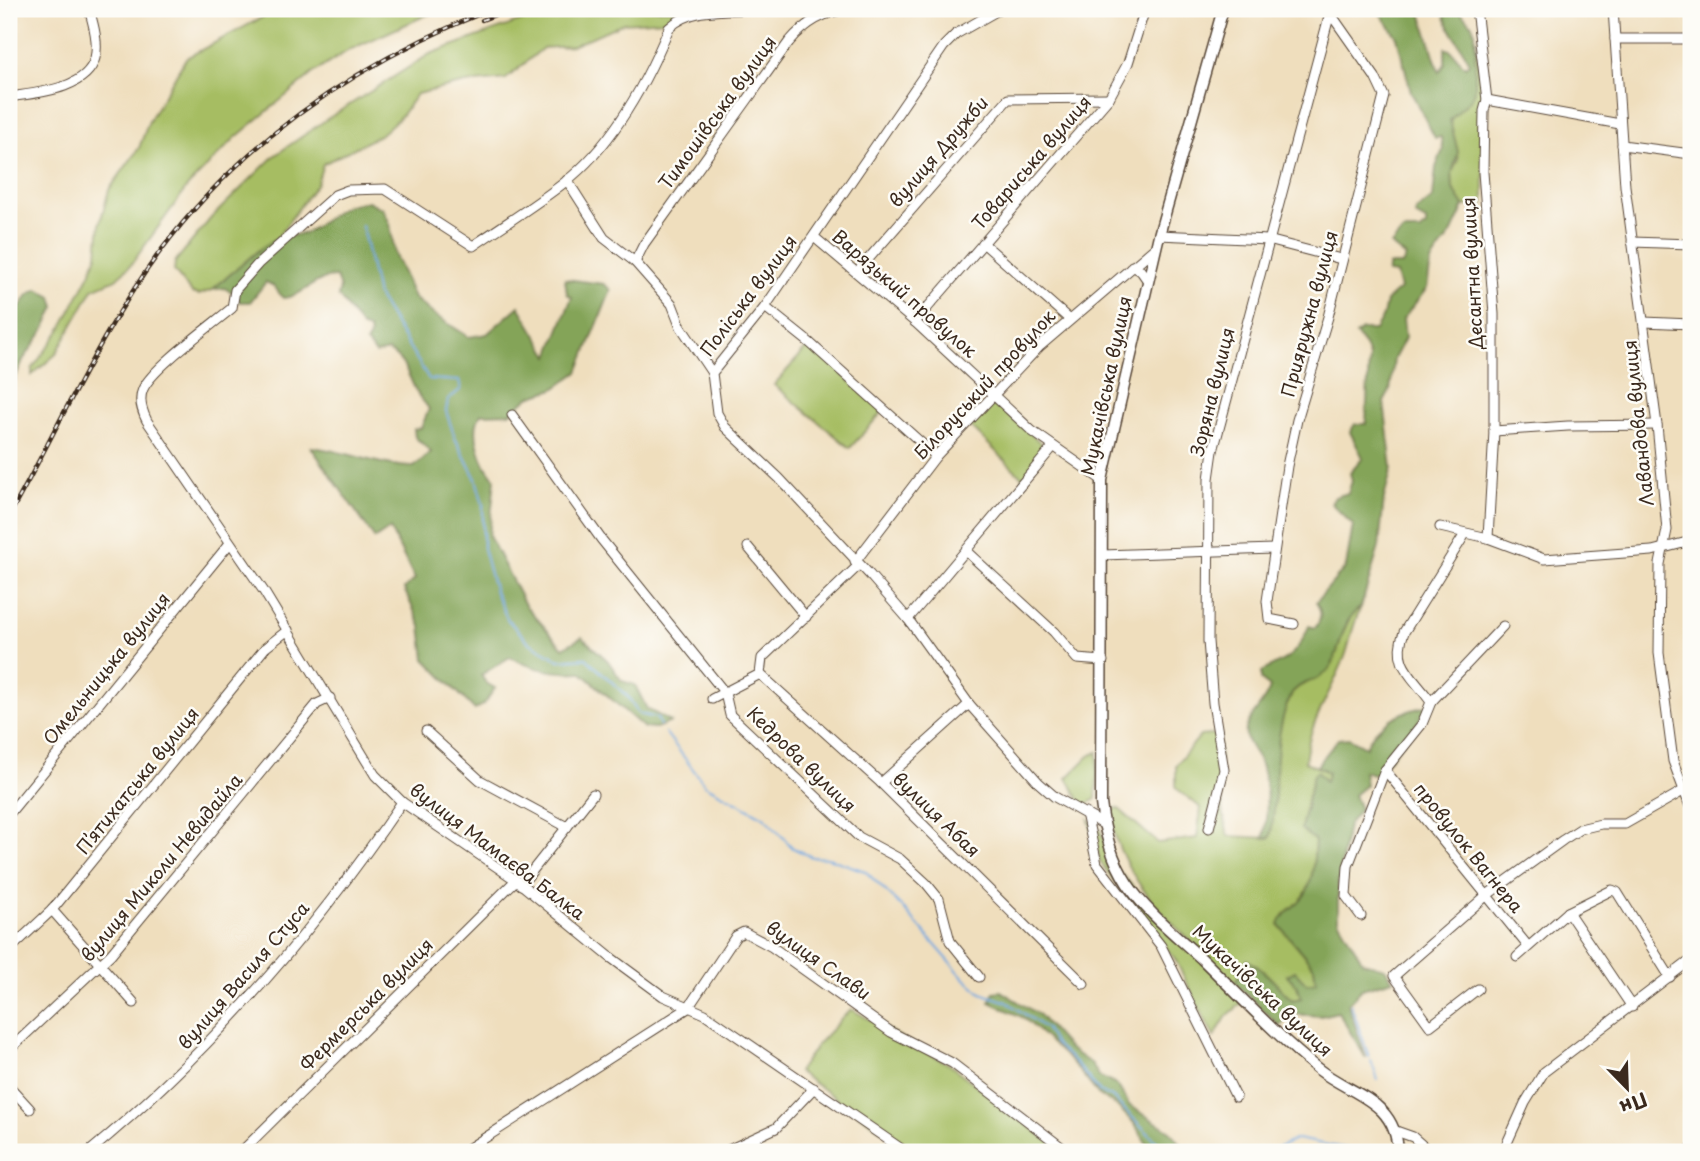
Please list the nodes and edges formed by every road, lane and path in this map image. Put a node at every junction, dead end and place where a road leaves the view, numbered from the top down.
1 (89, 9) edge
2 (758, 9) edge
3 (849, 9) edge
4 (1000, 9) edge
5 (1145, 9) edge
6 (1223, 9) edge
7 (1476, 9) edge
8 (1613, 9) edge
9 (827, 10) edge
10 (1328, 11) edge
11 (1615, 39) junction
12 (1691, 39) edge
13 (9, 96) edge
14 (1109, 98) junction
15 (1487, 100) junction
16 (1620, 124) junction
17 (1622, 145) junction
18 (1691, 154) edge
19 (567, 180) junction
20 (1159, 235) junction
21 (814, 237) junction
22 (1268, 240) junction
23 (1632, 242) junction
24 (983, 243) junction
25 (1691, 244) edge
26 (1157, 247) junction
27 (1341, 259) junction
28 (635, 262) junction
29 (1132, 266) junction
30 (857, 272) junction
31 (1148, 281) junction
32 (765, 307) junction
33 (1069, 319) junction
34 (915, 322) junction
35 (1644, 322) junction
36 (1691, 324) edge
37 (712, 373) junction
38 (995, 395) junction
39 (512, 415) dead end
40 (1657, 425) junction
41 (1494, 431) junction
42 (1053, 447) junction
43 (936, 456) junction
44 (1102, 480) junction
45 (1440, 527) dead end
46 (1465, 534) junction
47 (1488, 537) junction
48 (1691, 541) edge
49 (230, 543) junction
50 (748, 547) dead end
51 (1273, 549) junction
52 (1664, 549) junction
53 (1209, 550) junction
54 (966, 551) junction
55 (1102, 555) junction
56 (857, 564) junction
57 (806, 617) junction
58 (908, 619) junction
59 (1294, 624) dead end
60 (1503, 626) dead end
61 (288, 630) junction
62 (1103, 662) junction
63 (760, 674) junction
64 (725, 693) junction
65 (330, 698) junction
66 (712, 699) dead end
67 (1431, 702) junction
68 (969, 704) junction
69 (426, 731) dead end
70 (1385, 770) junction
71 (881, 783) junction
72 (1682, 791) junction
73 (593, 794) dead end
74 (402, 802) junction
75 (1691, 809) edge
76 (1086, 813) junction
77 (9, 814) edge
78 (1103, 824) junction
79 (567, 827) junction
80 (1209, 828) dead end
81 (519, 883) junction
82 (1487, 895) junction
83 (52, 910) junction
84 (1568, 912) junction
85 (1361, 916) dead end
86 (1527, 945) junction
87 (9, 950) edge
88 (1517, 957) dead end
89 (1691, 960) edge
90 (101, 965) junction
91 (979, 977) dead end
92 (1670, 977) junction
93 (1084, 984) dead end
94 (1478, 989) dead end
95 (134, 1003) dead end
96 (1632, 1007) junction
97 (688, 1008) junction
98 (9, 1050) edge
99 (9, 1086) edge
100 (814, 1088) junction
101 (1236, 1097) dead end
102 (30, 1109) dead end
103 (1396, 1131) junction
104 (89, 1152) edge
105 (241, 1152) edge
106 (463, 1152) edge
107 (724, 1152) edge
108 (906, 1152) edge
109 (1068, 1152) edge
110 (1398, 1152) edge
111 (1430, 1152) edge
112 (1503, 1152) edge

1 - 13 street
2 - 19 street
3 - 9 street, Тимошівська вулиця
4 - 21 street, Поліська вулиця
5 - 14 street, Товариська вулиця
6 - 20 street, Мукачівська вулиця
7 - 15 street, Десантна вулиця
8 - 11 street, Лавандова вулиця
9 - 28 street, Тимошівська вулиця
10 - 22 street, Зоряна вулиця
10 - 27 street, Прияружна вулиця
11 - 12 street
11 - 16 street, Лавандова вулиця
14 - 24 street, Товариська вулиця
14 - 30 street, вулиця Дружби
15 - 16 street
15 - 41 street, Десантна вулиця
16 - 17 street, Лавандова вулиця
17 - 18 street
17 - 23 street, Лавандова вулиця
19 - 28 street
19 - 49 street, вулиця Мамаєва Балка
20 - 22 street
20 - 26 street, Мукачівська вулиця
21 - 30 street, Варязький провулок
21 - 32 street, Поліська вулиця
22 - 27 street
22 - 53 street, Зоряна вулиця
23 - 25 street
23 - 35 street, Лавандова вулиця
24 - 33 street
24 - 34 street, Товариська вулиця
26 - 29 street, Білоруський провулок
26 - 31 street, Мукачівська вулиця
27 - 51 street, Прияружна вулиця
28 - 37 street
29 - 31 street
29 - 33 street, Білоруський провулок
30 - 34 street, Варязький провулок
31 - 44 street, Мукачівська вулиця
32 - 37 street, Поліська вулиця
32 - 43 street
33 - 38 street, Білоруський провулок
34 - 38 street, Варязький провулок
35 - 36 street
35 - 40 street, Лавандова вулиця
37 - 56 street, Поліська вулиця
38 - 42 street, Варязький провулок
38 - 43 street, Білоруський провулок
39 - 64 street, Кедрова вулиця
40 - 41 street
40 - 52 street, Лавандова вулиця
41 - 47 street, Десантна вулиця
42 - 44 street, Варязький провулок
42 - 54 street
43 - 56 street, Білоруський провулок
44 - 55 street, Мукачівська вулиця
45 - 46 street
46 - 47 street
46 - 67 street
47 - 52 street
48 - 52 street
49 - 61 street, вулиця Мамаєва Балка
49 - 77 street, Омельницька вулиця
50 - 57 street
51 - 53 street
51 - 59 street, Прияружна вулиця
52 - 72 street, Лавандова вулиця
53 - 55 street
53 - 80 street, Зоряна вулиця
54 - 58 street
54 - 62 street
55 - 62 street, Мукачівська вулиця
56 - 57 street, Білоруський провулок
56 - 58 street, Поліська вулиця
57 - 63 street, Білоруський провулок
58 - 68 street, Поліська вулиця
60 - 67 street
61 - 65 street, вулиця Мамаєва Балка
61 - 83 street, Пʼятихатська вулиця
62 - 78 street, Мукачівська вулиця
63 - 64 street
63 - 71 street, вулиця Абая
64 - 66 street
64 - 91 street, Кедрова вулиця
65 - 74 street, вулиця Мамаєва Балка
65 - 90 street, вулиця Миколи Невидайла
67 - 70 street
68 - 71 street
68 - 76 street, Поліська вулиця
69 - 79 street
70 - 82 street, провулок Вагнера
70 - 85 street
71 - 93 street, вулиця Абая
72 - 75 street, Лавандова вулиця
72 - 82 street
73 - 79 street, Фермерська вулиця
74 - 81 street, вулиця Мамаєва Балка
74 - 104 street, вулиця Василя Стуса
76 - 78 street
76 - 101 street
78 - 103 street, Мукачівська вулиця
79 - 81 street, Фермерська вулиця
81 - 97 street, вулиця Мамаєва Балка
81 - 105 street, Фермерська вулиця
82 - 86 street, провулок Вагнера
82 - 94 street
83 - 87 street, Пʼятихатська вулиця
83 - 90 street
84 - 86 street
84 - 92 street
84 - 96 street
86 - 88 street
89 - 92 street
90 - 95 street
90 - 98 street, вулиця Миколи Невидайла
92 - 96 street
96 - 112 street
97 - 100 street, вулиця Мамаєва Балка
97 - 106 street, вулиця Слави
97 - 109 street, вулиця Слави
99 - 102 street
100 - 107 street
100 - 108 street, вулиця Мамаєва Балка
103 - 110 street
103 - 111 street, Мукачівська вулиця

